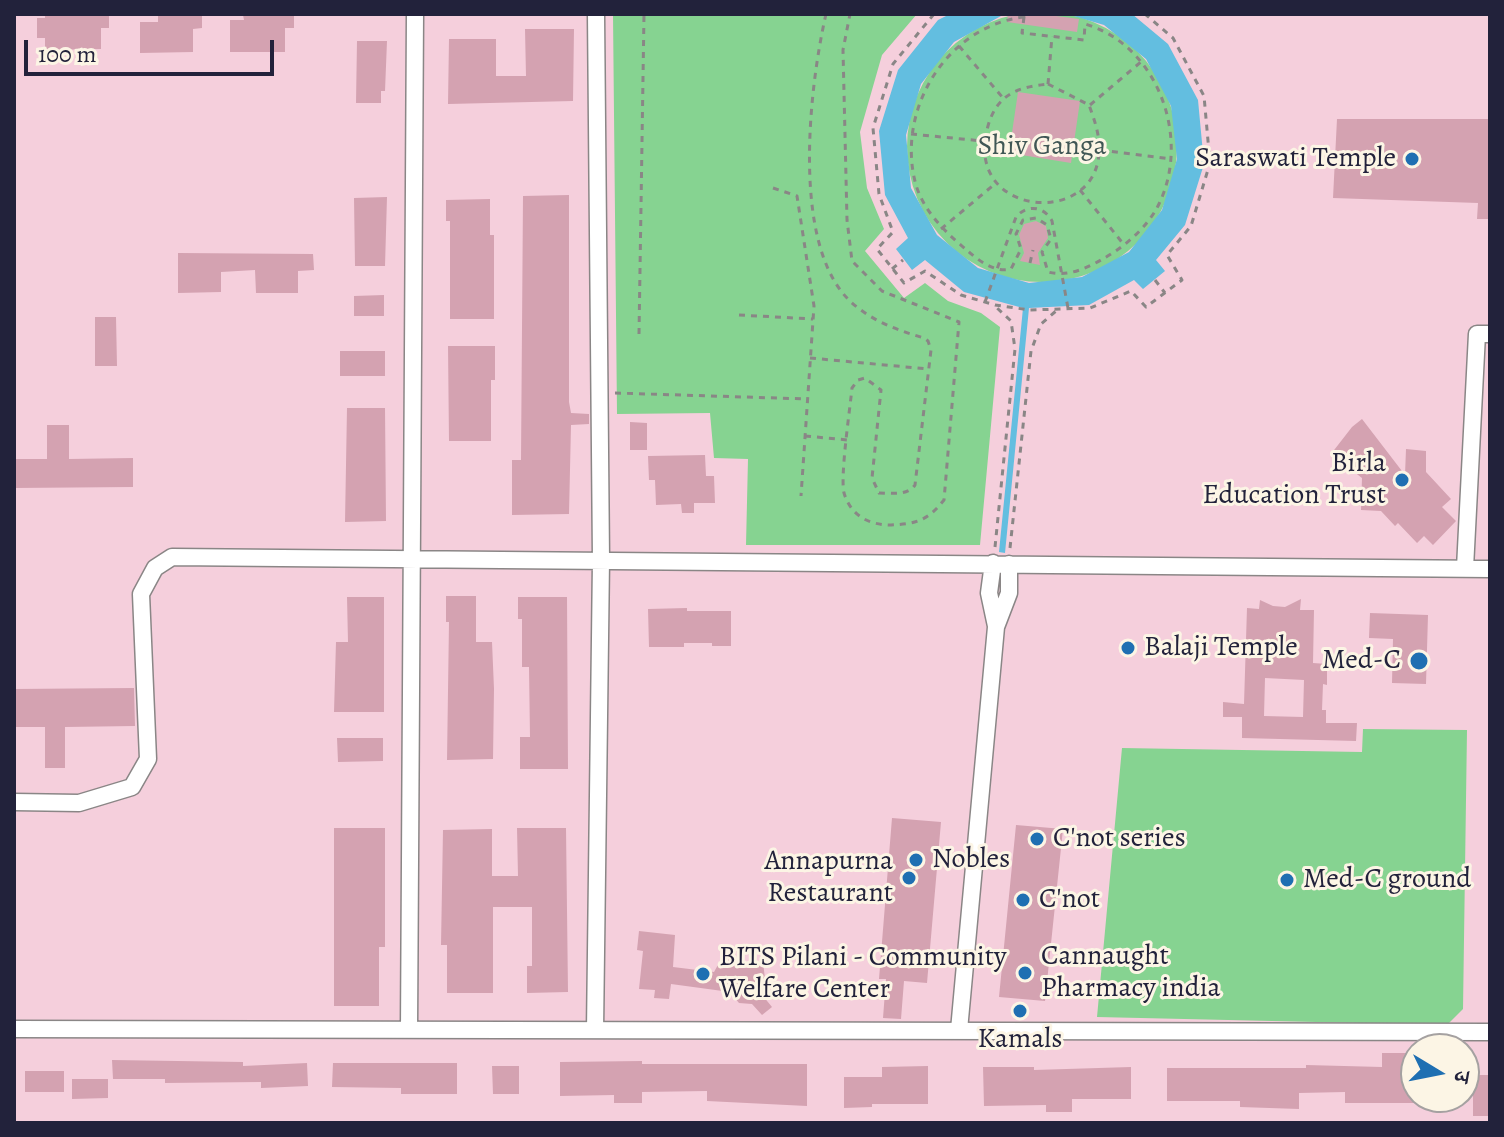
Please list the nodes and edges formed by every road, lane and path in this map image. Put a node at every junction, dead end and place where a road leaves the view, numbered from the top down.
1 (415, 14) edge
2 (596, 14) edge
3 (644, 14) edge
4 (826, 14) edge
5 (850, 14) edge
6 (934, 14) edge
7 (1145, 14) edge
8 (1052, 36) junction
9 (958, 45) junction
10 (1142, 61) junction
11 (1048, 84) junction
12 (1003, 98) junction
13 (1089, 105) junction
14 (911, 134) junction
15 (983, 141) junction
16 (1100, 150) junction
17 (1172, 159) junction
18 (996, 183) junction
19 (773, 188) dead end
20 (1080, 190) junction
21 (941, 229) junction
22 (1125, 246) junction
23 (1033, 250) dead end
24 (903, 260) dead end
25 (1030, 263) dead end
26 (892, 269) junction
27 (997, 269) junction
28 (1062, 273) junction
29 (1155, 280) dead end
30 (1165, 293) junction
31 (985, 302) junction
32 (995, 305) junction
33 (1068, 310) junction
34 (1056, 311) junction
35 (739, 315) dead end
36 (813, 319) junction
37 (639, 334) dead end
38 (1490, 334) edge
39 (810, 358) junction
40 (928, 369) junction
41 (599, 393) junction
42 (807, 399) junction
43 (805, 436) junction
44 (848, 440) junction
45 (801, 496) dead end
46 (411, 559) junction
47 (601, 560) junction
48 (1001, 563) junction
49 (1465, 568) junction
50 (1490, 569) edge
51 (14, 802) edge
52 (14, 1029) edge
53 (409, 1030) junction
54 (595, 1030) junction
55 (959, 1030) junction
56 (1490, 1032) edge

1 - 46 lane
2 - 41 lane
3 - 37 path
4 - 40 path
5 - 44 path
6 - 26 path
7 - 30 path
8 - 9 path
8 - 10 path
8 - 11 path
9 - 12 path
9 - 14 path
10 - 13 path
10 - 17 path
11 - 12 path
11 - 13 path
12 - 15 path
13 - 16 path
14 - 15 path
14 - 21 path
15 - 18 path
16 - 17 path
16 - 20 path
17 - 22 path
18 - 20 path
18 - 21 path
19 - 36 path
20 - 22 path
21 - 27 path
22 - 28 path
23 - 25 path
24 - 26 path
26 - 31 path
27 - 28 path
27 - 28 path
27 - 31 path
28 - 33 path
29 - 30 path
30 - 33 path
31 - 32 path
32 - 34 path
32 - 48 path
33 - 34 path
34 - 48 path
35 - 36 path
36 - 39 path
38 - 49 lane
39 - 40 path
39 - 42 path
40 - 44 path
41 - 42 path
41 - 47 lane
42 - 43 path
43 - 44 path
43 - 45 path
46 - 47 lane
46 - 51 lane
46 - 53 lane
47 - 48 lane
47 - 54 lane
48 - 49 lane
48 - 55 lane
49 - 50 lane
52 - 53 lane
53 - 54 lane
54 - 55 lane
55 - 56 lane

